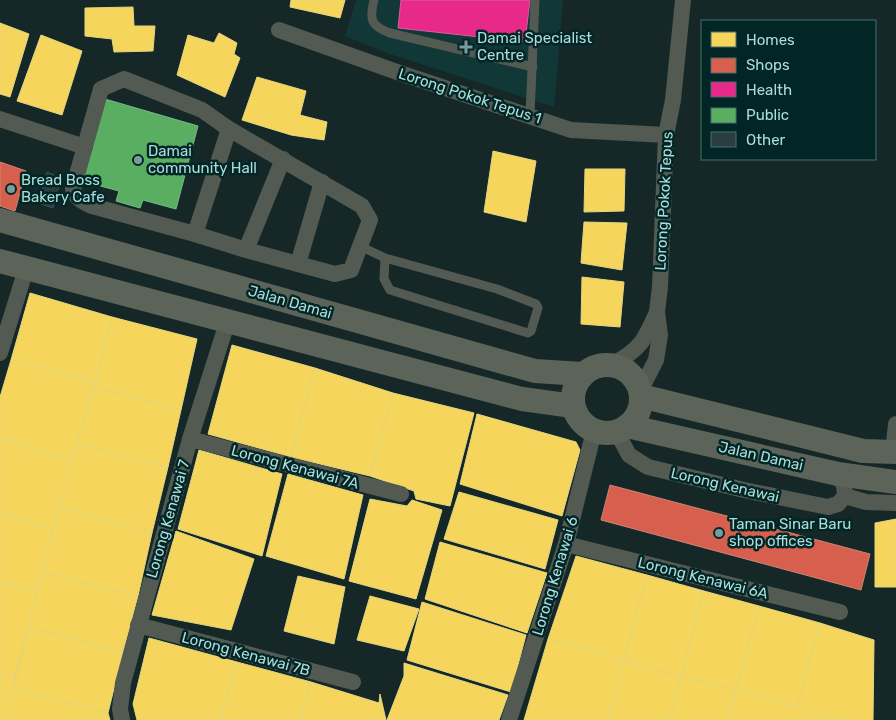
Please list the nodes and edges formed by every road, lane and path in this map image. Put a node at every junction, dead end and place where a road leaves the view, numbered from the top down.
1 (374, 0) edge
2 (535, 0) edge
3 (683, 0) edge
4 (279, 30) dead end
5 (532, 67) junction
6 (530, 115) junction
7 (0, 119) edge
8 (229, 129) junction
9 (666, 135) junction
10 (85, 147) junction
11 (283, 159) junction
12 (322, 182) junction
13 (0, 220) edge
14 (195, 234) junction
15 (360, 246) junction
16 (246, 250) junction
17 (385, 258) junction
18 (0, 261) edge
19 (298, 264) junction
20 (26, 269) junction
21 (657, 312) junction
22 (228, 320) junction
23 (0, 352) edge
24 (614, 364) junction
25 (582, 374) junction
26 (641, 393) junction
27 (573, 406) junction
28 (896, 424) edge
29 (623, 429) junction
30 (594, 431) junction
31 (190, 439) junction
32 (894, 452) edge
33 (896, 482) edge
34 (841, 485) junction
35 (401, 494) dead end
36 (896, 502) edge
37 (566, 544) junction
38 (840, 612) dead end
39 (138, 625) junction
40 (353, 682) dead end
41 (122, 720) edge
42 (510, 720) edge

1 - 5 lane
2 - 5 lane
3 - 9 street, Lorong Pokok Tepus
4 - 6 street, Lorong Pokok Tepus 1
5 - 6 lane
6 - 9 street, Lorong Pokok Tepus 1
7 - 10 street
8 - 10 street
8 - 11 street
8 - 14 street
9 - 21 street, Lorong Pokok Tepus
10 - 14 street
11 - 12 street
11 - 16 street
12 - 15 street
12 - 19 street
13 - 25 main road, Jalan Damai
14 - 16 street
15 - 17 lane
15 - 19 street
16 - 19 street
17 - 17 lane
18 - 20 main road
20 - 22 main road
20 - 23 street
21 - 24 street, Lorong Pokok Tepus
21 - 26 street, Lorong Pokok Tepus
22 - 27 main road
22 - 31 street, Lorong Kenawai 7
24 - 25 main road
24 - 26 main road
25 - 27 main road
26 - 29 main road
26 - 32 main road, Jalan Damai
27 - 30 main road
28 - 32 street
29 - 30 main road
29 - 34 main road, Jalan Damai
29 - 34 street, Lorong Kenawai
30 - 37 street, Lorong Kenawai 6
31 - 35 street, Lorong Kenawai 7A
31 - 39 street, Lorong Kenawai 7
33 - 34 main road, Jalan Damai
34 - 36 street
37 - 38 street, Lorong Kenawai 6A
37 - 42 street, Lorong Kenawai 6
39 - 40 street, Lorong Kenawai 7B
39 - 41 street, Lorong Kenawai 7

